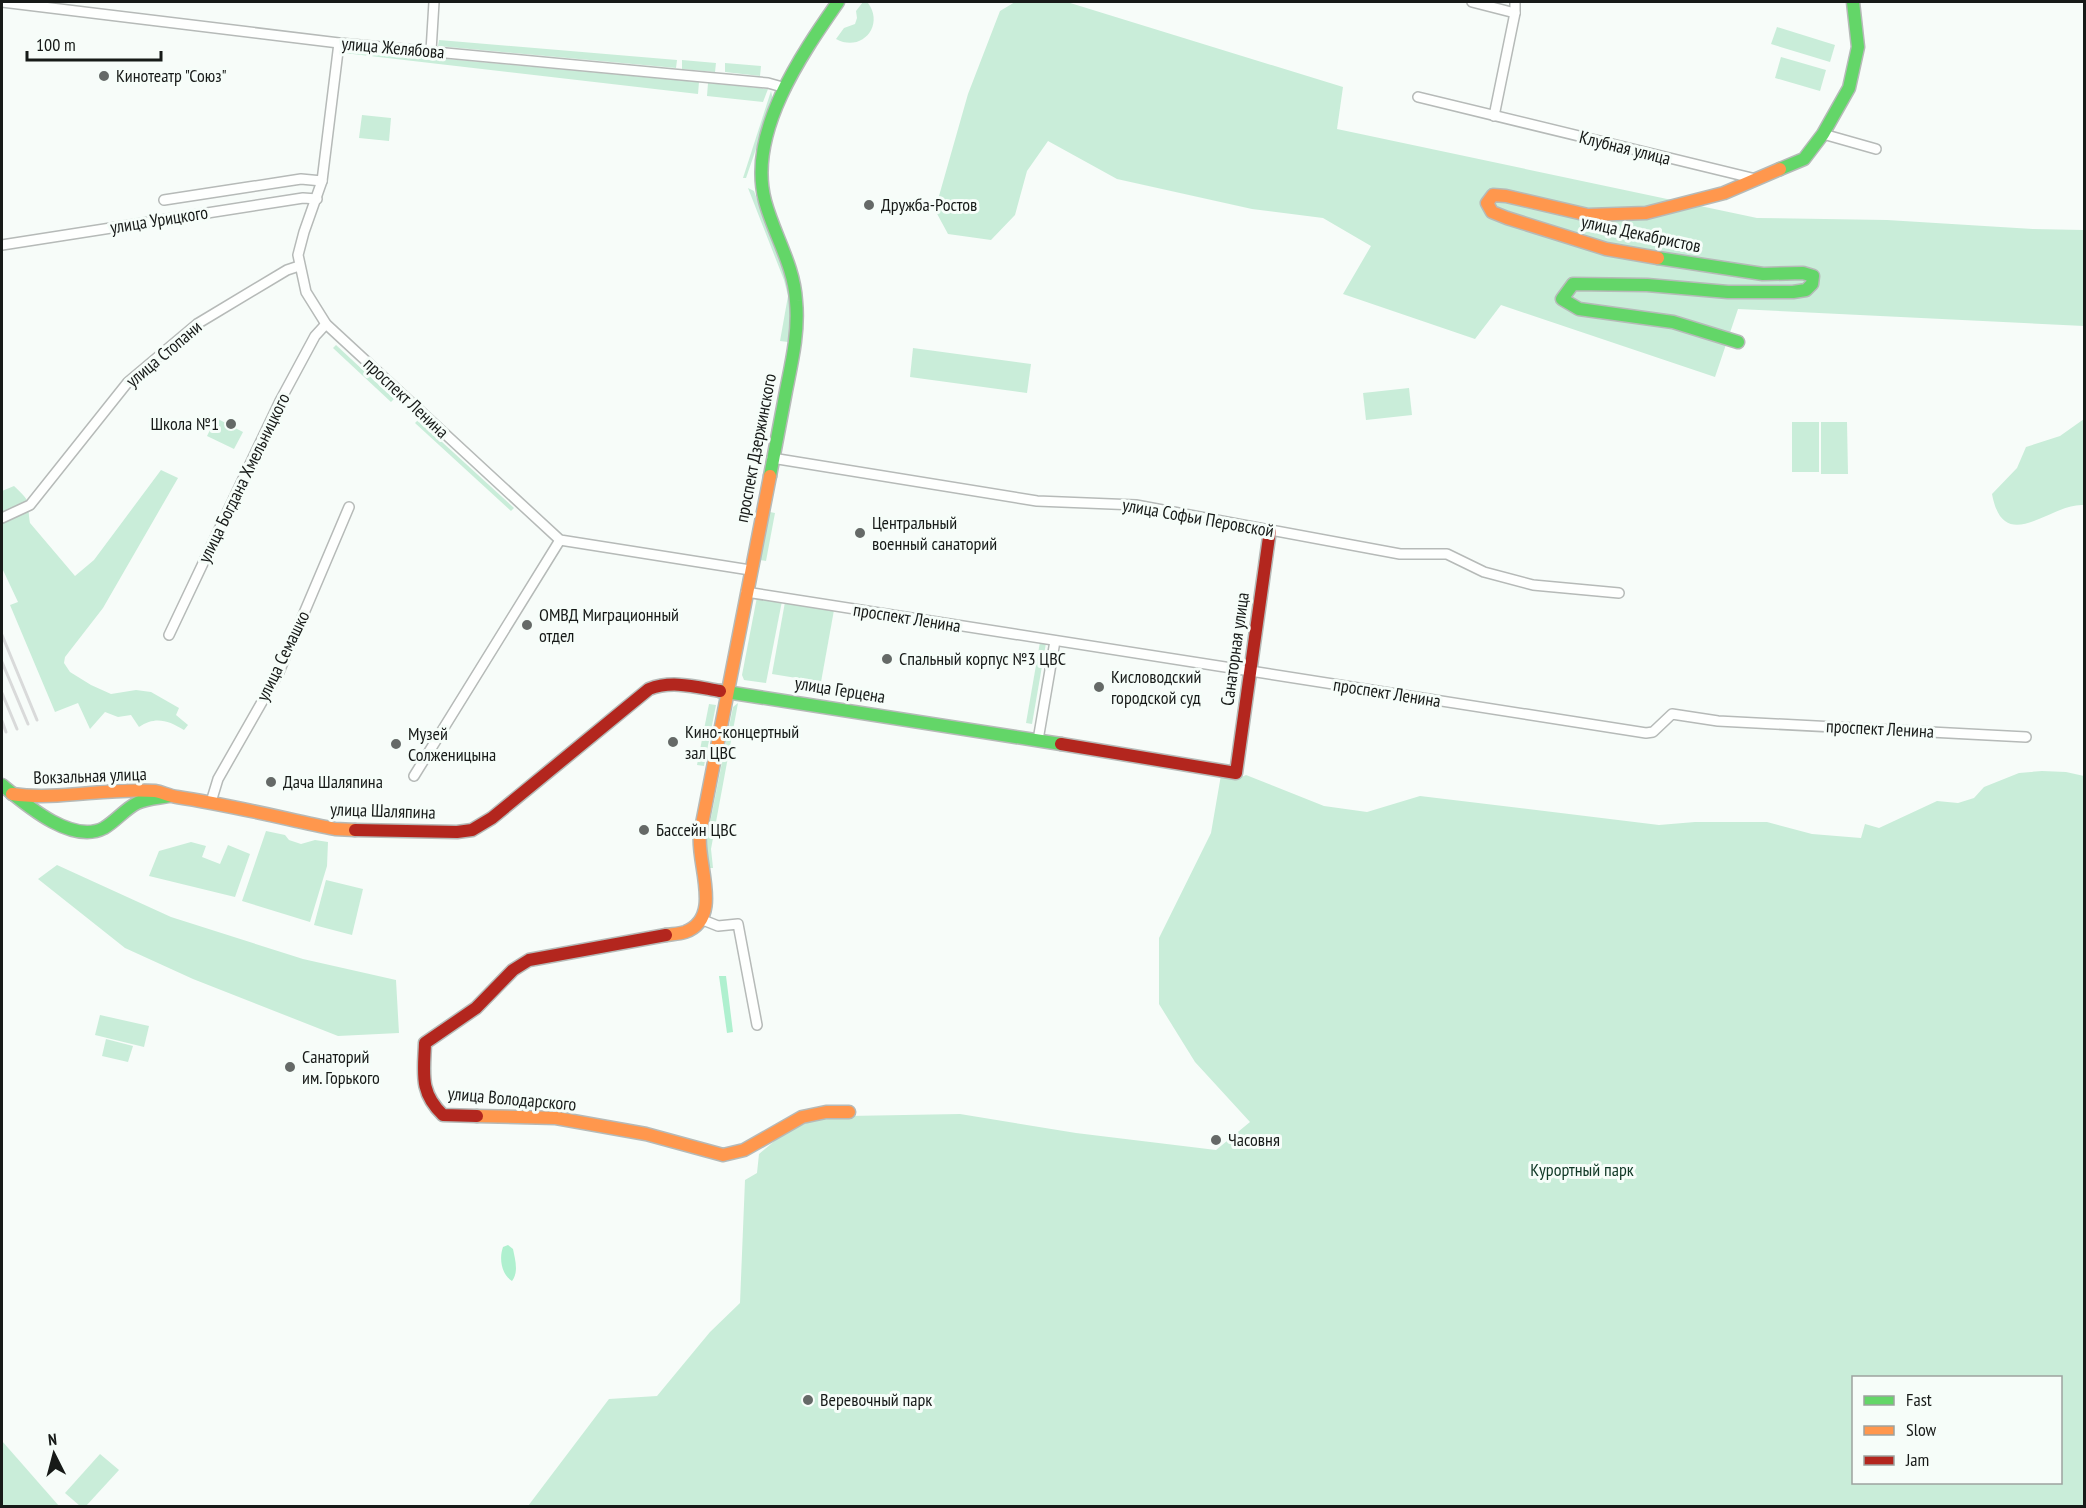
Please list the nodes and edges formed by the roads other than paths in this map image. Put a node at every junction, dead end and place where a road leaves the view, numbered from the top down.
1 (2, 2) edge
2 (434, 2) edge
3 (838, 2) edge
4 (1472, 2) edge
5 (1515, 2) edge
6 (1853, 2) edge
7 (1515, 13) junction
8 (339, 43) junction
9 (431, 51) junction
10 (786, 87) junction
11 (1418, 97) dead end
12 (1494, 116) junction
13 (1823, 134) junction
14 (1876, 149) dead end
15 (1756, 179) junction
16 (322, 181) junction
17 (317, 199) junction
18 (165, 200) dead end
19 (2, 245) edge
20 (299, 266) junction
21 (326, 324) junction
22 (1738, 342) dead end
23 (772, 458) junction
24 (349, 507) dead end
25 (2, 518) edge
26 (1270, 530) junction
27 (560, 540) junction
28 (750, 570) junction
29 (746, 592) junction
30 (1619, 593) dead end
31 (169, 635) dead end
32 (1054, 641) junction
33 (1250, 671) junction
34 (727, 691) junction
35 (2025, 737) dead end
36 (1038, 740) junction
37 (1236, 773) joint
38 (414, 776) dead end
39 (2, 785) edge
40 (12, 794) junction
41 (169, 796) junction
42 (211, 802) junction
43 (484, 824) joint
44 (703, 920) junction
45 (757, 1025) dead end
46 (849, 1112) dead end

1 - 8 street, улица Желябова
2 - 9 street
3 - 10 street, проспект Дзержинского
4 - 7 street
5 - 7 street
6 - 13 street, улица Декабристов
7 - 12 street
8 - 9 street, улица Желябова
8 - 16 street, проспект Ленина
9 - 10 street, улица Желябова
10 - 23 street, проспект Дзержинского
11 - 12 street, Клубная улица
12 - 15 street, Клубная улица
13 - 14 street
13 - 15 street, улица Декабристов
15 - 22 street, улица Декабристов
16 - 17 street, проспект Ленина
16 - 18 street, улица Урицкого
17 - 19 street, улица Урицкого
17 - 20 street, проспект Ленина
20 - 21 street, проспект Ленина
20 - 25 street, улица Стопани
21 - 27 street, проспект Ленина
21 - 31 street, улица Богдана Хмельницкого
23 - 26 street, улица Софьи Перовской
23 - 28 street, проспект Дзержинского
24 - 42 street, улица Семашко
26 - 30 street, улица Софьи Перовской
26 - 33 street, Санаторная улица
27 - 28 street
27 - 38 street
28 - 29 street, проспект Дзержинского
29 - 32 street, проспект Ленина
29 - 34 street, проспект Дзержинского
32 - 33 street, проспект Ленина
32 - 36 street
33 - 35 street, проспект Ленина
33 - 37 street, Санаторная улица
34 - 36 street, улица Герцена
34 - 43 street, улица Герцена
34 - 44 street, проспект Дзержинского
36 - 37 street, улица Герцена
39 - 40 street, Вокзальная улица
40 - 41 street, Вокзальная улица
40 - 41 street, Вокзальная улица
41 - 42 street, Вокзальная улица
42 - 43 street, улица Шаляпина
44 - 45 street
44 - 46 street, улица Володарского

